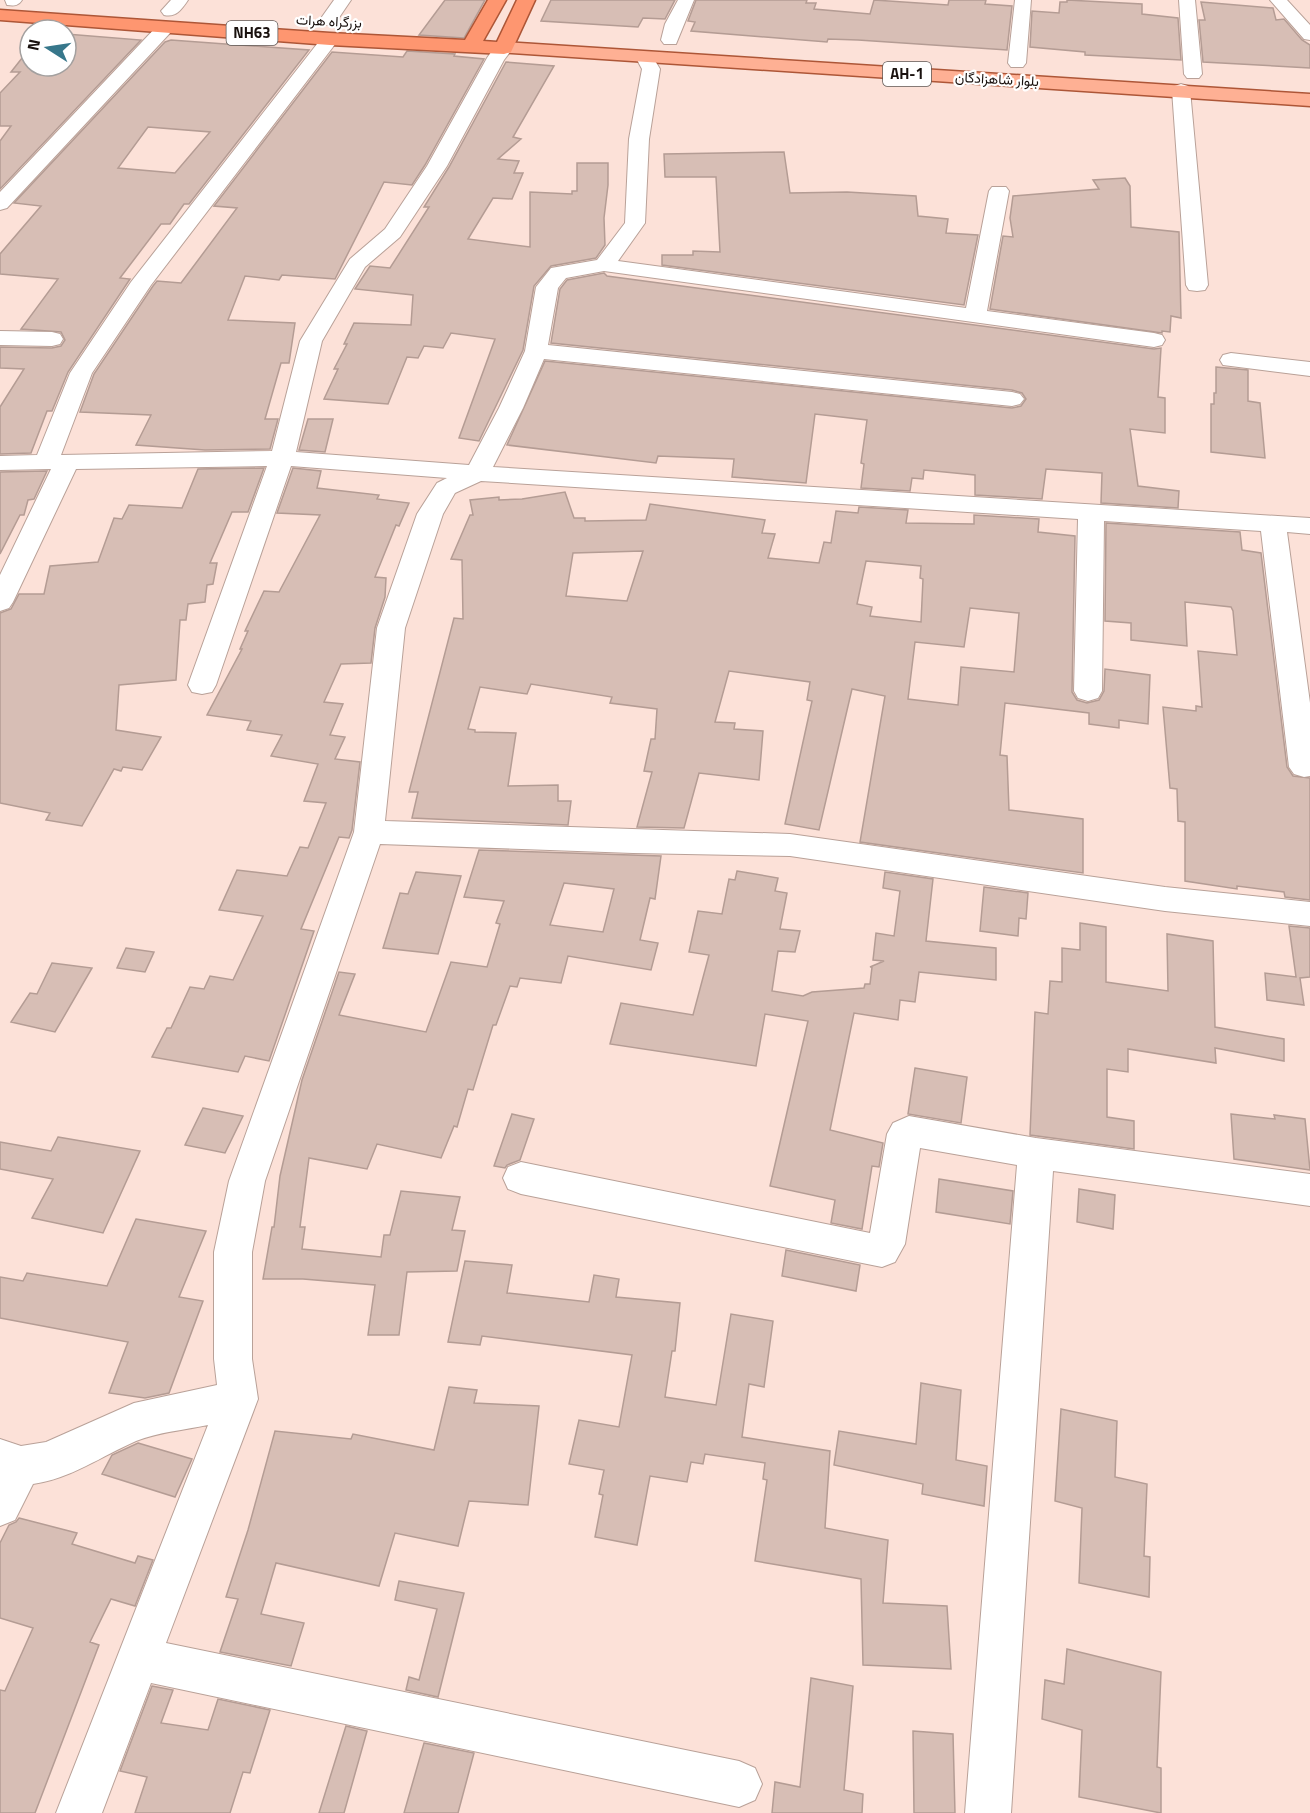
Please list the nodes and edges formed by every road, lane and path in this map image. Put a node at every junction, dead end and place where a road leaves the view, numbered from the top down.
1 (343, 0) edge
2 (497, 0) edge
3 (526, 0) edge
4 (686, 0) edge
5 (1023, 0) edge
6 (1187, 0) edge
7 (1278, 0) edge
8 (5, 8) edge
9 (171, 13) edge
10 (351, 22) dead end
11 (387, 24) dead end
12 (329, 30) junction
13 (482, 30) junction
14 (582, 35) dead end
15 (1310, 35) edge
16 (661, 39) joint
17 (508, 40) junction
18 (694, 42) dead end
19 (471, 46) junction
20 (838, 51) dead end
21 (645, 58) junction
22 (1017, 63) junction
23 (1187, 82) junction
24 (1310, 82) edge
25 (1310, 100) edge
26 (999, 192) dead end
27 (0, 204) edge
28 (604, 265) junction
29 (1197, 285) dead end
30 (975, 316) junction
31 (0, 338) edge
32 (52, 339) dead end
33 (1154, 340) dead end
34 (536, 351) junction
35 (1231, 360) dead end
36 (1310, 369) edge
37 (1012, 399) dead end
38 (282, 458) junction
39 (56, 462) junction
40 (0, 464) edge
41 (477, 473) junction
42 (1091, 512) junction
43 (1273, 524) junction
44 (1310, 526) edge
45 (0, 602) edge
46 (202, 685) dead end
47 (1088, 691) dead end
48 (1304, 767) dead end
49 (369, 832) junction
50 (1310, 914) edge
51 (1036, 1154) junction
52 (521, 1178) dead end
53 (1310, 1190) edge
54 (238, 1399) junction
55 (10, 1463) edge
56 (0, 1505) edge
57 (138, 1659) junction
58 (739, 1784) dead end
59 (79, 1813) edge
60 (987, 1813) edge

1 - 12 street
2 - 13 highway
3 - 17 highway
4 - 16 street
5 - 22 street
6 - 23 street
7 - 15 street
8 - 9 highway, بزرگراه هرات / NH63
9 - 12 highway, بزرگراه هرات / NH63
9 - 12 highway, بزرگراه هرات / NH63
9 - 27 street
10 - 12 highway, بزرگراه هرات / NH63
11 - 13 highway
12 - 19 highway, بزرگراه هرات / NH63
12 - 39 street
13 - 17 highway
13 - 19 highway
14 - 17 main road
16 - 18 main road
17 - 19 highway, بزرگراه هرات / NH63
17 - 21 main road, بلوار شاهزادگان / AH-1
17 - 38 street
20 - 22 main road, بلوار شاهزادگان / AH-1
21 - 23 main road, بلوار شاهزادگان / AH-1
21 - 28 street
22 - 23 main road, بلوار شاهزادگان / AH-1
23 - 24 main road, بلوار شاهزادگان / AH-1
23 - 25 main road, بلوار شاهزادگان / AH-1
23 - 29 street
26 - 30 street
28 - 30 street
28 - 34 street
30 - 33 street
31 - 32 street
34 - 37 street
34 - 41 street
35 - 36 street
38 - 39 street
38 - 41 street
38 - 46 street
39 - 40 street
39 - 45 street
41 - 42 street
41 - 49 street
42 - 43 street
42 - 47 street
43 - 44 street
43 - 48 street
49 - 50 street
49 - 54 street
51 - 52 street
51 - 53 street
51 - 60 street
54 - 55 street
54 - 57 street
55 - 56 street
57 - 58 street
57 - 59 street

